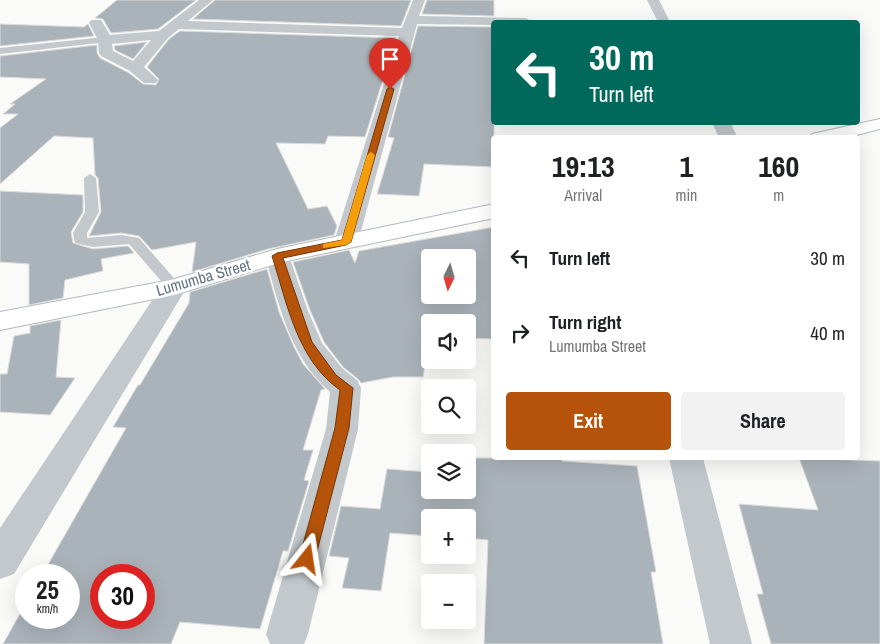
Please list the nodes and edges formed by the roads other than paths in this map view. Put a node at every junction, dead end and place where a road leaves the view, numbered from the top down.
1 (208, 0) edge
2 (419, 0) edge
3 (653, 0) edge
4 (663, 20) edge
5 (96, 23) dead end
6 (491, 23) edge
7 (179, 25) junction
8 (409, 26) junction
9 (163, 35) junction
10 (105, 40) junction
11 (0, 51) edge
12 (135, 68) junction
13 (150, 80) dead end
14 (880, 124) edge
15 (832, 135) edge
16 (90, 178) dead end
17 (491, 212) edge
18 (346, 242) junction
19 (277, 256) junction
20 (174, 287) junction
21 (0, 321) edge
22 (686, 460) edge
23 (0, 561) edge
24 (287, 634) dead end
25 (731, 644) edge

1 - 7 street
2 - 8 street
3 - 4 street
5 - 10 street
6 - 8 street
7 - 8 street
7 - 9 street
8 - 18 street
9 - 10 street
9 - 12 street
10 - 11 lane
10 - 12 street
12 - 13 street
14 - 15 main road
16 - 20 lane
17 - 18 main road, Lumumba Street
18 - 19 main road, Lumumba Street
19 - 20 main road, Lumumba Street
19 - 24 street
20 - 21 main road, Lumumba Street
20 - 23 street
22 - 25 street

